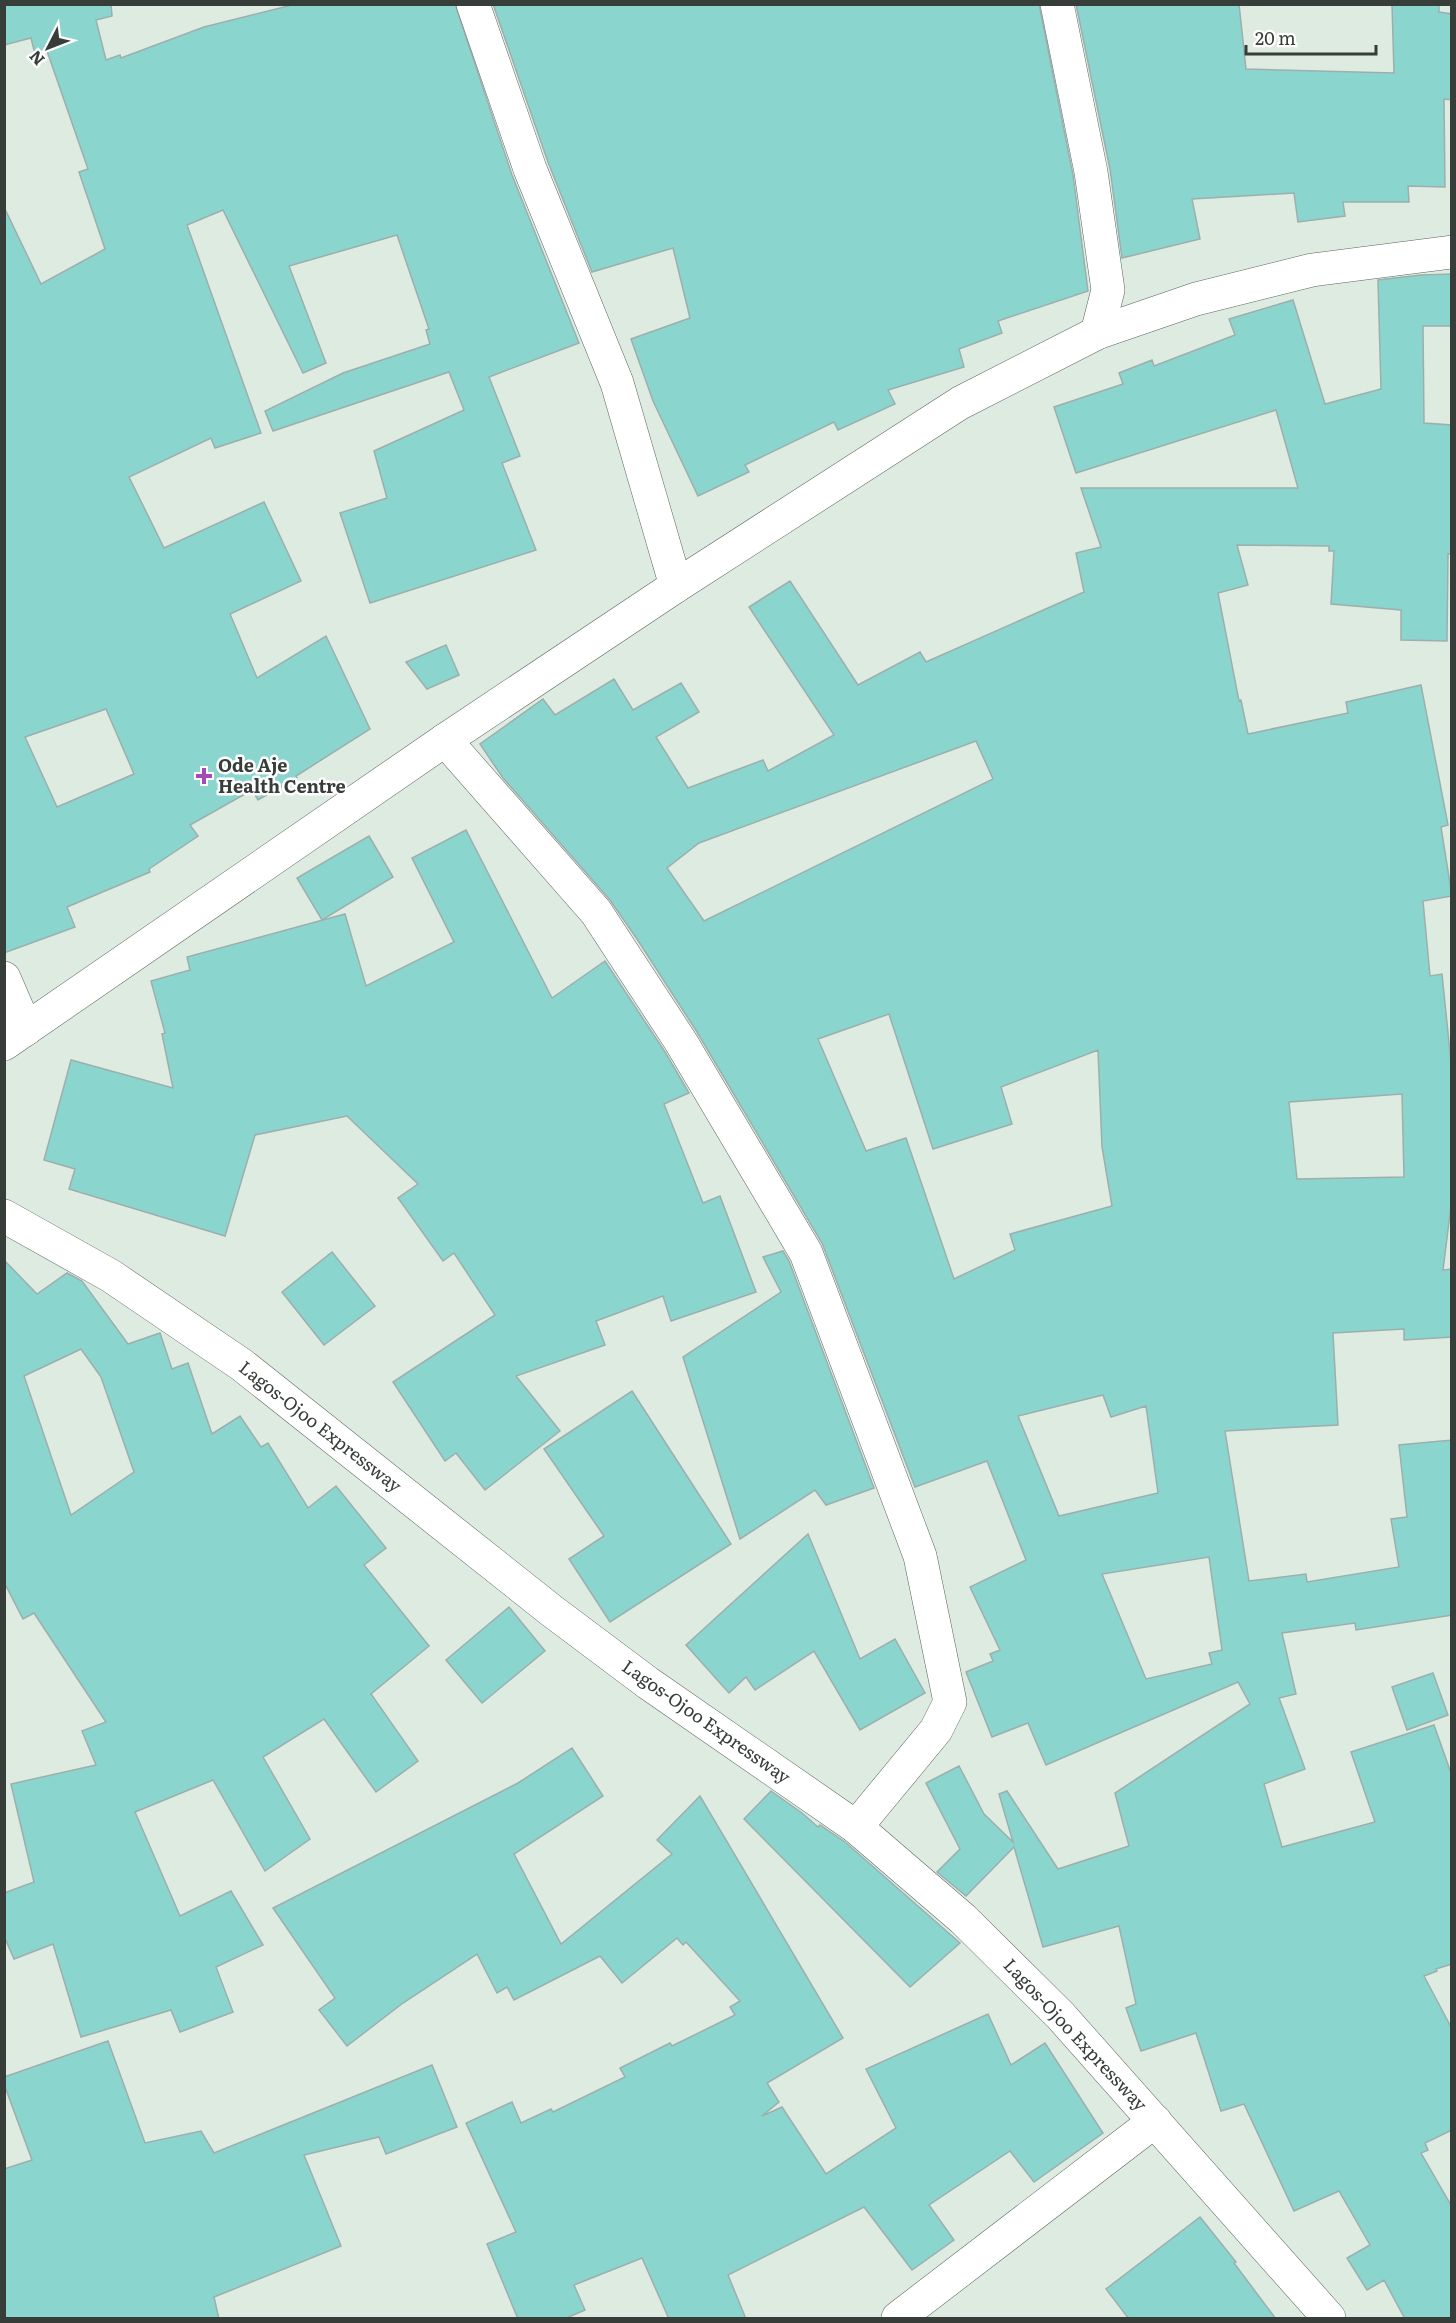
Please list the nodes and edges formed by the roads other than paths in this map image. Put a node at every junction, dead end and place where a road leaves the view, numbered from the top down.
1 (473, 4) edge
2 (1057, 4) edge
3 (1452, 252) edge
4 (1097, 333) junction
5 (676, 586) junction
6 (445, 740) junction
7 (4, 978) edge
8 (15, 1036) edge
9 (4, 1216) edge
10 (855, 1827) junction
11 (1155, 2121) junction
12 (898, 2319) edge
13 (1329, 2319) edge

1 - 5 street
2 - 4 street
3 - 4 street
4 - 5 street
5 - 6 street
6 - 8 street
6 - 10 street
7 - 8 street
9 - 10 street, Lagos-Ojoo Expressway
10 - 11 street, Lagos-Ojoo Expressway
11 - 12 street
11 - 13 street, Lagos-Ojoo Expressway

